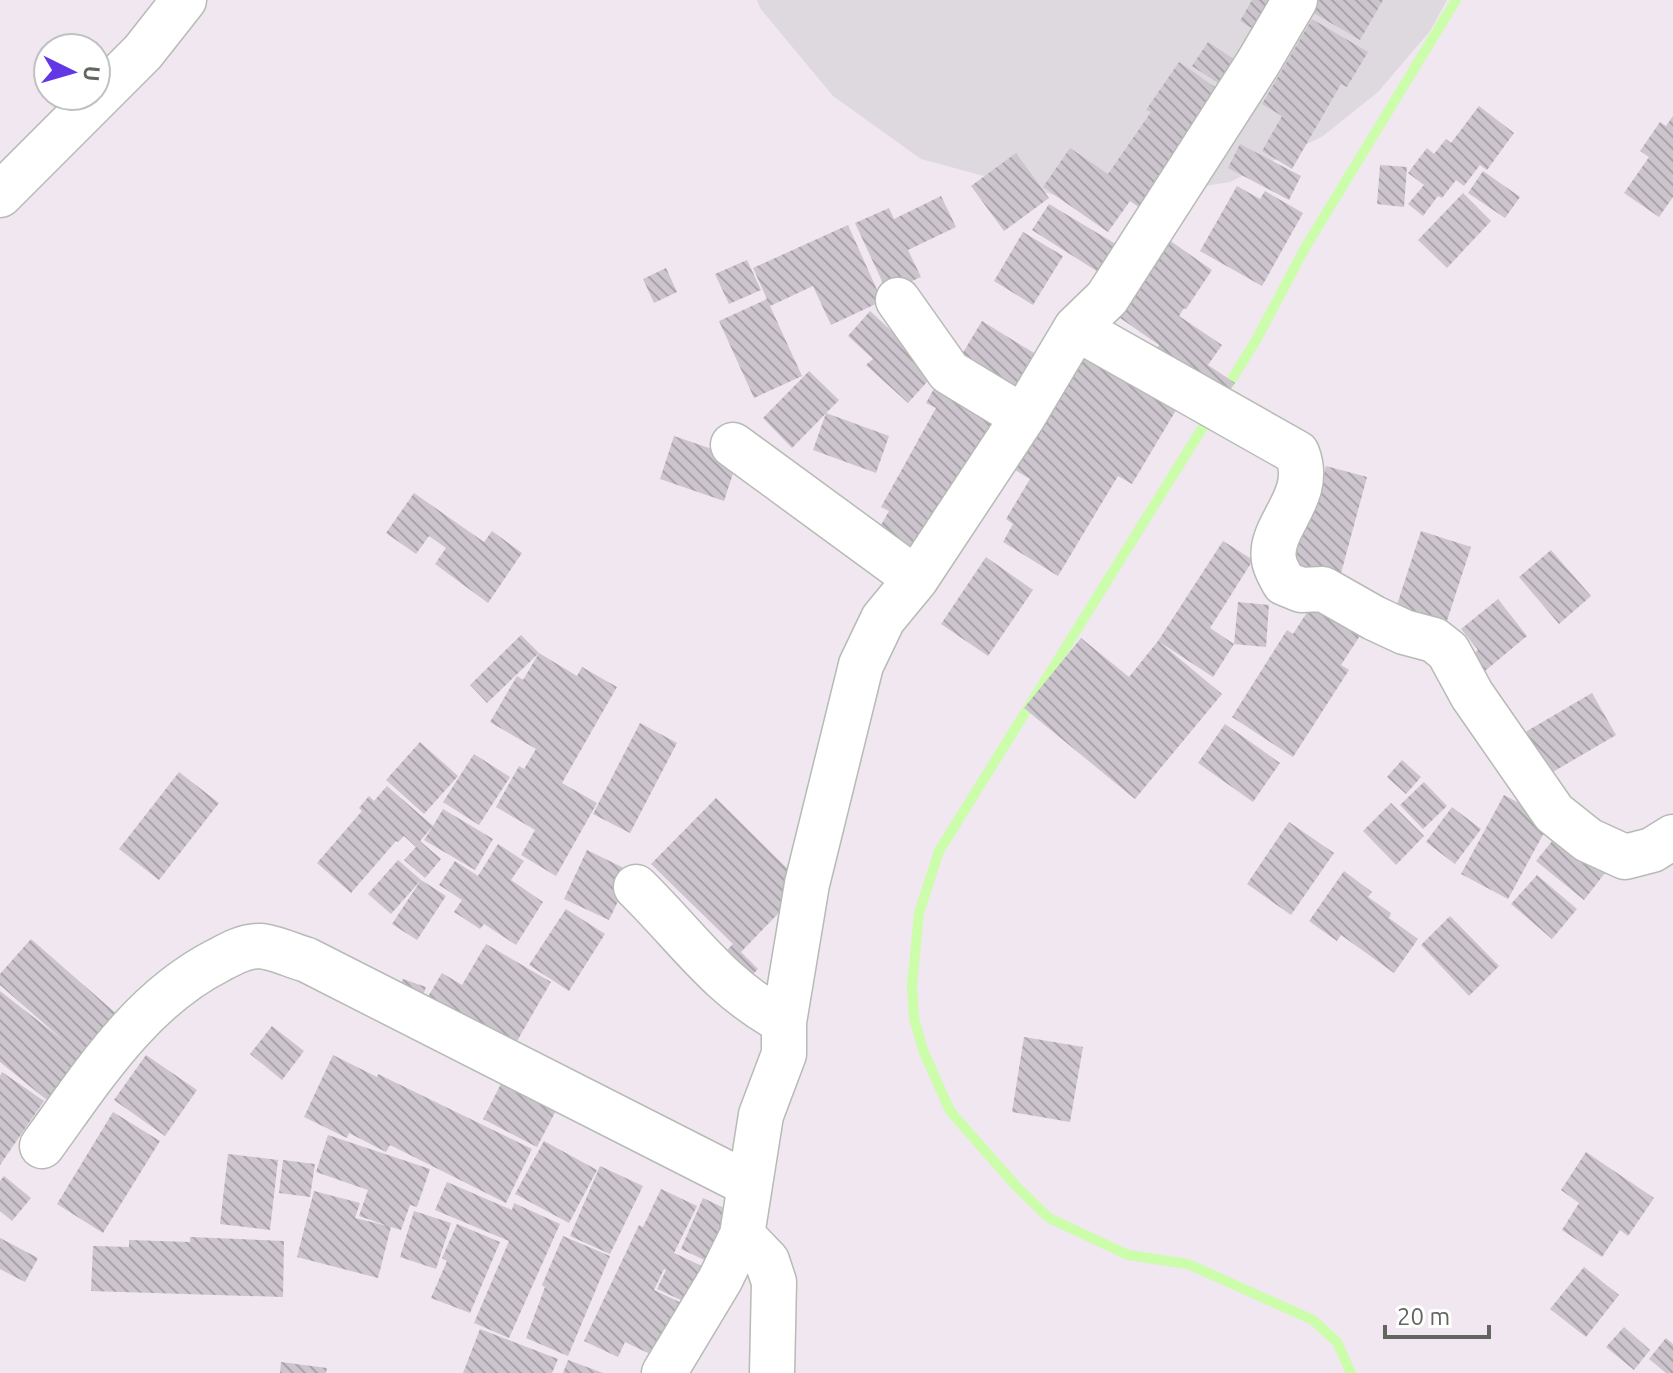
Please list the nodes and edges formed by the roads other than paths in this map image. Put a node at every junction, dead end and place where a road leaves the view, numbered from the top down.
1 (184, 0) edge
2 (1295, 0) edge
3 (0, 195) edge
4 (898, 300) dead end
5 (1076, 328) junction
6 (1023, 417) junction
7 (733, 445) dead end
8 (916, 579) junction
9 (1673, 837) edge
10 (636, 887) dead end
11 (784, 1022) junction
12 (42, 1146) dead end
13 (748, 1184) junction
14 (742, 1235) junction
15 (664, 1373) edge
16 (772, 1373) edge

1 - 3 street
2 - 5 street
4 - 6 street
5 - 6 street
5 - 9 street
6 - 8 street
7 - 8 street
8 - 11 street
10 - 11 street
11 - 13 street
12 - 13 street
13 - 14 street
14 - 15 street
14 - 16 street

